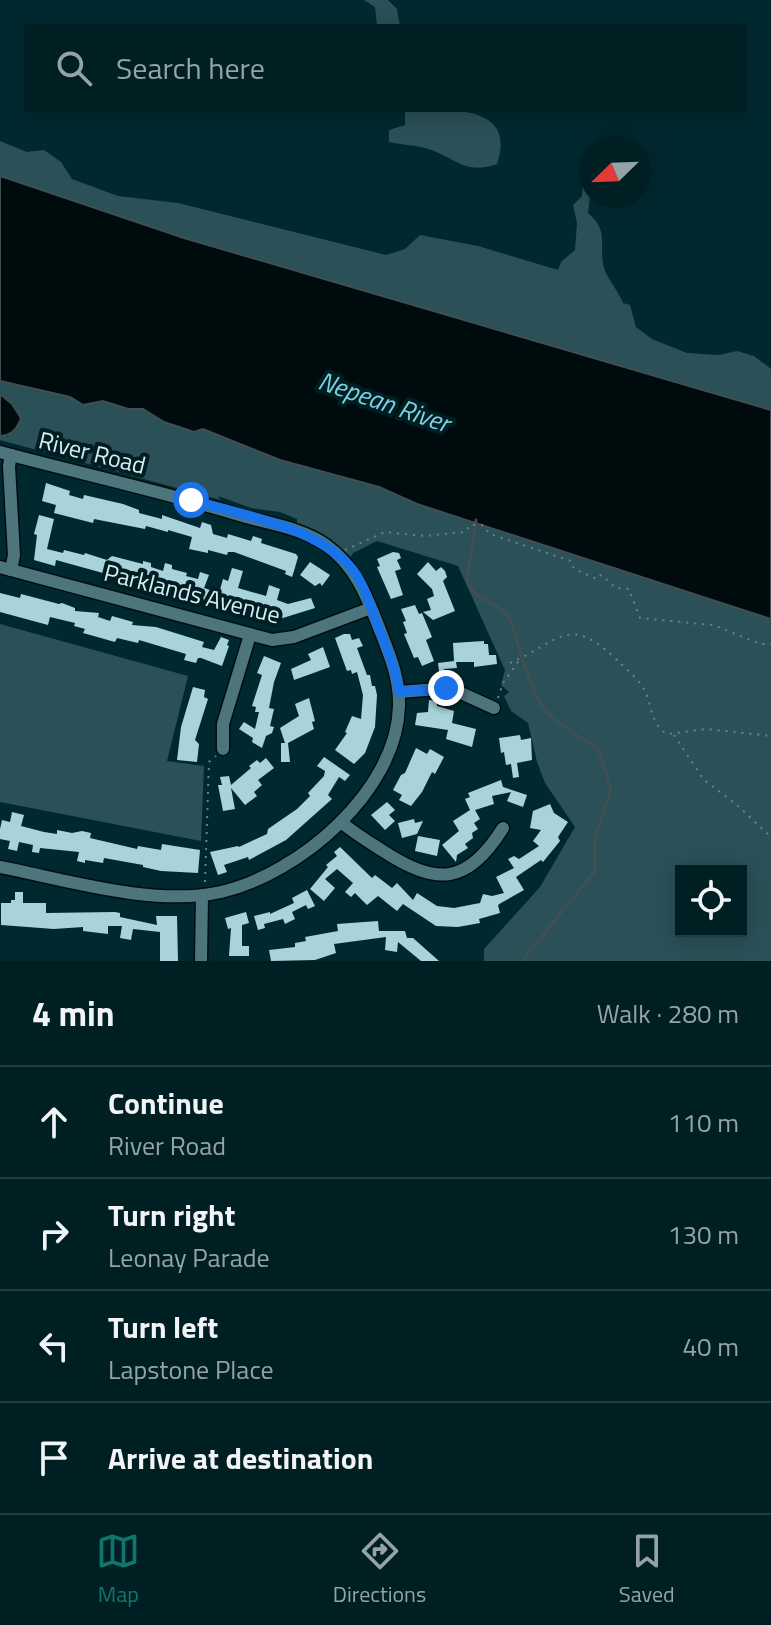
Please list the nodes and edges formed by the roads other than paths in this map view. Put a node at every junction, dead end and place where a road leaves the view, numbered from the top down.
1 (6, 454) edge
2 (6, 569) edge
3 (371, 608) junction
4 (250, 635) junction
5 (399, 692) junction
6 (494, 708) dead end
7 (223, 749) road end
8 (341, 822) junction
9 (503, 828) dead end
10 (0, 867) edge
11 (202, 895) junction
12 (201, 961) edge

1 - 2 street
1 - 3 street, River Road
2 - 4 street, Parklands Avenue
3 - 4 street, Parklands Avenue
3 - 5 street
4 - 7 street
5 - 6 street
5 - 8 street
8 - 9 street
8 - 11 street
10 - 11 street
11 - 12 street

